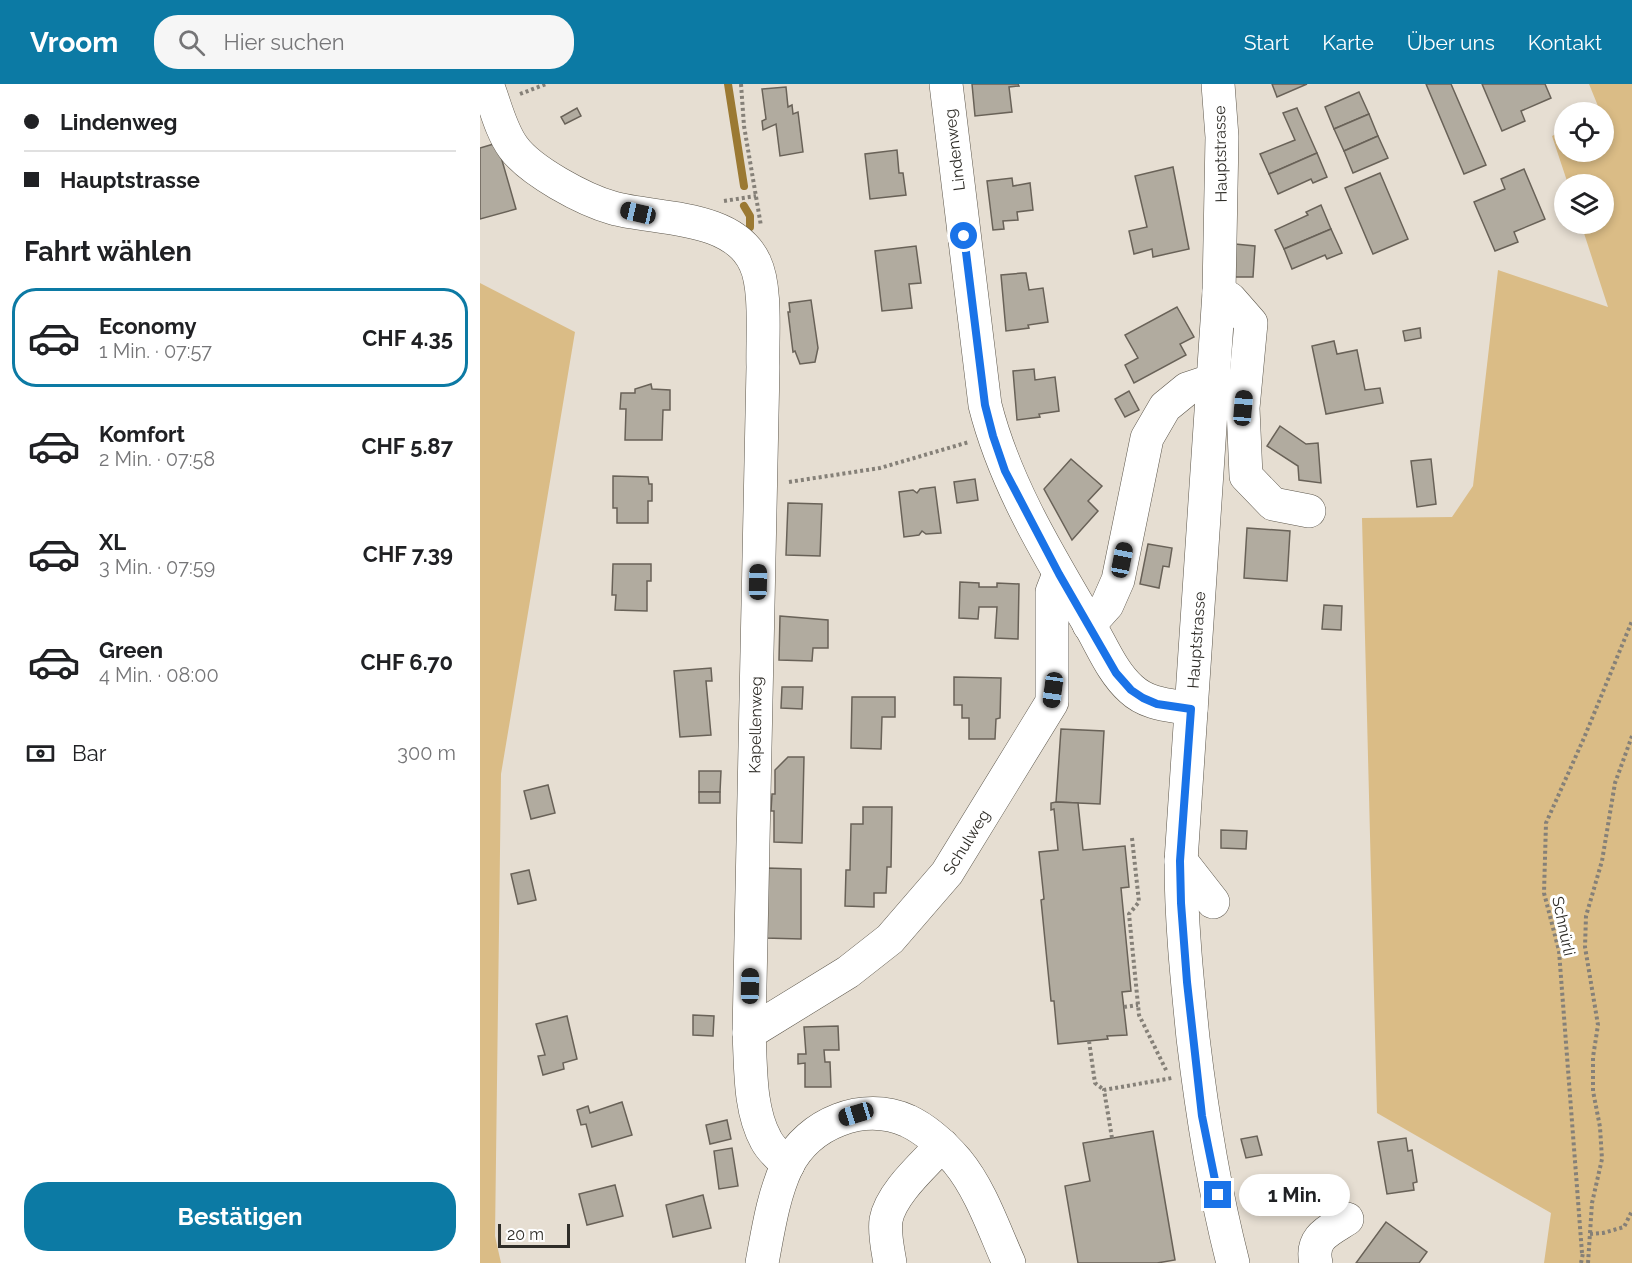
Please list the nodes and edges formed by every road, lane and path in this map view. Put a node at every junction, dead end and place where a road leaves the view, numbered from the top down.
1 (487, 84) edge
2 (741, 84) edge
3 (946, 84) edge
4 (1218, 84) edge
5 (762, 228) dead end
6 (1220, 292) junction
7 (1214, 380) junction
8 (993, 436) junction
9 (760, 487) junction
10 (1309, 511) dead end
11 (1059, 574) junction
12 (1632, 621) edge
13 (1089, 626) junction
14 (1191, 709) junction
15 (1632, 736) edge
16 (1132, 838) dead end
17 (1180, 861) junction
18 (1213, 902) dead end
19 (1138, 1005) junction
20 (1124, 1007) dead end
21 (749, 1033) junction
22 (1089, 1041) dead end
23 (1181, 1077) dead end
24 (1170, 1078) junction
25 (1104, 1090) junction
26 (1112, 1138) dead end
27 (942, 1145) junction
28 (788, 1165) junction
29 (1632, 1211) edge
30 (1347, 1219) dead end
31 (1590, 1234) junction
32 (1230, 1249) edge
33 (1589, 1249) junction
34 (1582, 1253) junction
35 (762, 1263) edge
36 (890, 1263) edge
37 (1008, 1263) edge
38 (1253, 1263) edge
39 (1316, 1263) edge
40 (1581, 1263) edge
41 (1588, 1263) edge

1 - 9 street, Kapellenweg
2 - 5 path
3 - 8 street, Lindenweg
4 - 6 street, Hauptstrasse
6 - 7 street, Hauptstrasse
6 - 10 street
7 - 13 street
7 - 14 street, Hauptstrasse
8 - 9 path
8 - 11 street, Lindenweg
9 - 21 street, Kapellenweg
11 - 13 street, Lindenweg
11 - 21 street, Schulweg
12 - 34 path, Schnürli
13 - 14 street, Lindenweg
14 - 17 street, Hauptstrasse
15 - 31 path
16 - 19 path
17 - 18 street
17 - 32 street, Hauptstrasse
19 - 20 path
19 - 24 path
21 - 28 street, Kapellenweg
22 - 25 path
23 - 24 path
24 - 25 path
25 - 26 path
27 - 28 street
27 - 36 street
27 - 37 street
28 - 35 street
29 - 31 path
30 - 39 street
31 - 33 path
32 - 38 street
33 - 34 path
33 - 41 path
34 - 40 path, Schnürli

